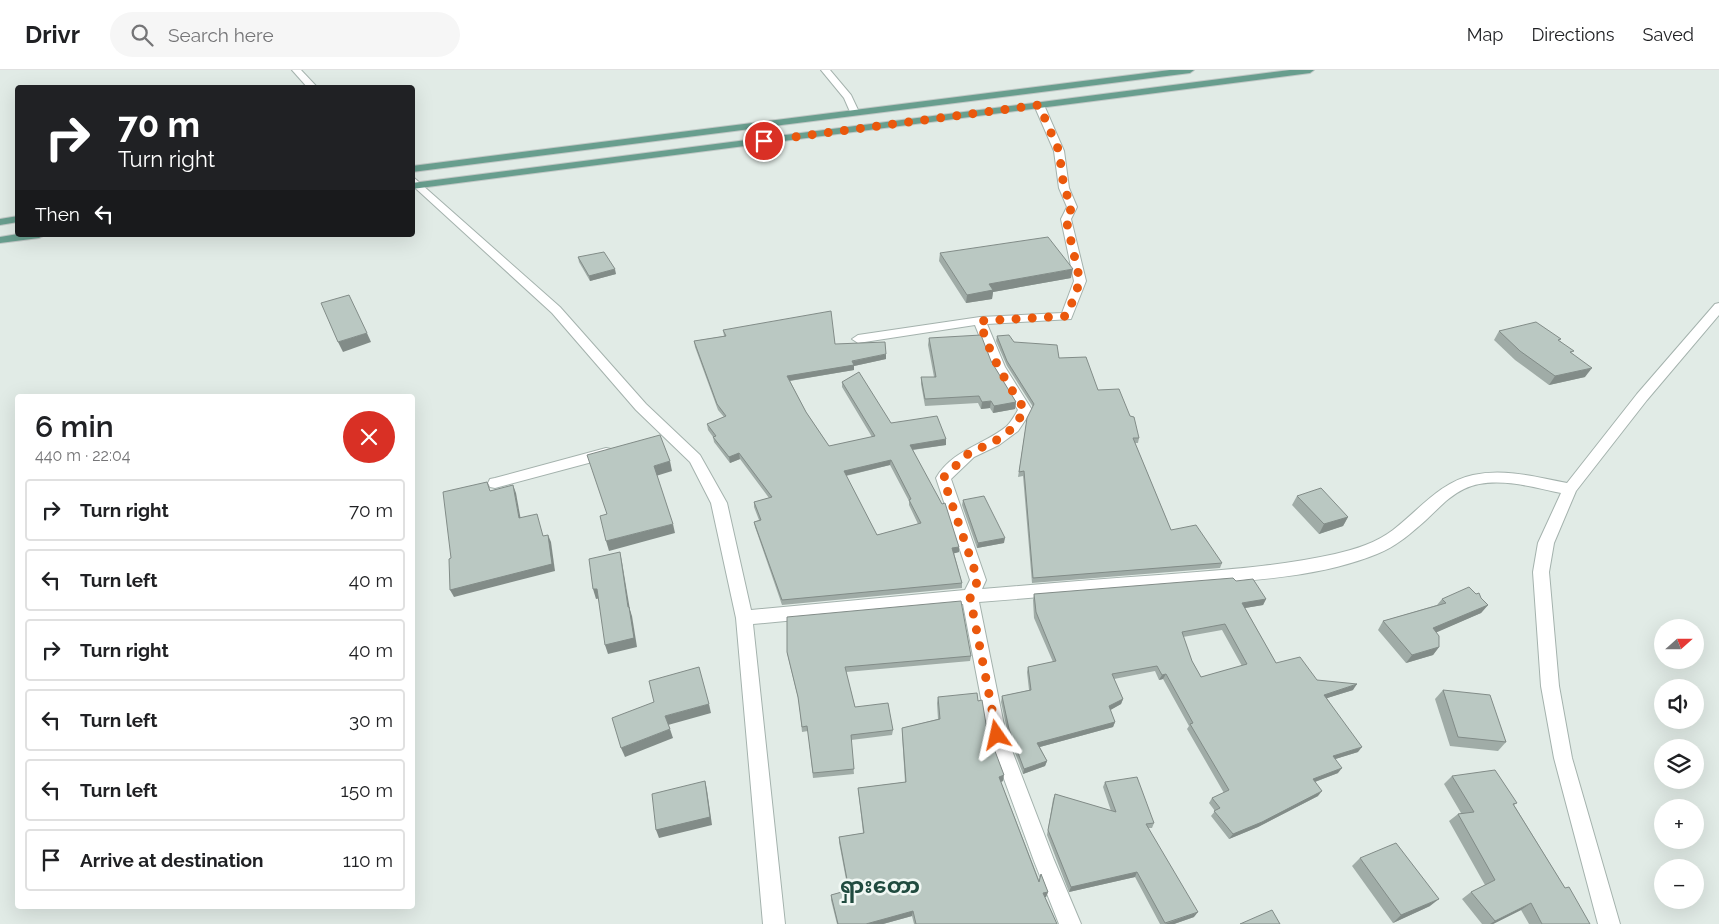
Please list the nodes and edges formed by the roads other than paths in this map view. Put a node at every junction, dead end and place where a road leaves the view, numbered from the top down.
1 (296, 70) edge
2 (825, 70) edge
3 (1190, 70) edge
4 (1310, 70) edge
5 (311, 85) edge
6 (1039, 105) junction
7 (854, 112) junction
8 (778, 122) junction
9 (783, 138) junction
10 (415, 169) edge
11 (415, 184) edge
12 (15, 220) edge
13 (0, 222) edge
14 (24, 237) edge
15 (0, 240) edge
16 (1719, 307) edge
17 (980, 321) junction
18 (858, 339) dead end
19 (670, 435) junction
20 (652, 440) edge
21 (624, 448) edge
22 (495, 483) dead end
23 (1570, 489) junction
24 (970, 597) junction
25 (744, 618) junction
26 (774, 924) edge
27 (1070, 924) edge
28 (1608, 924) edge

1 - 5 street
2 - 7 street
3 - 7 main road
4 - 6 main road
6 - 9 main road
6 - 17 street
7 - 8 main road
8 - 9 main road
8 - 10 main road
9 - 11 main road
11 - 19 street
12 - 13 main road
14 - 15 main road
16 - 23 street
17 - 18 street
17 - 24 street
19 - 20 street
19 - 25 street
21 - 22 street
23 - 24 street
23 - 28 street
24 - 25 street
24 - 27 street
25 - 26 street

